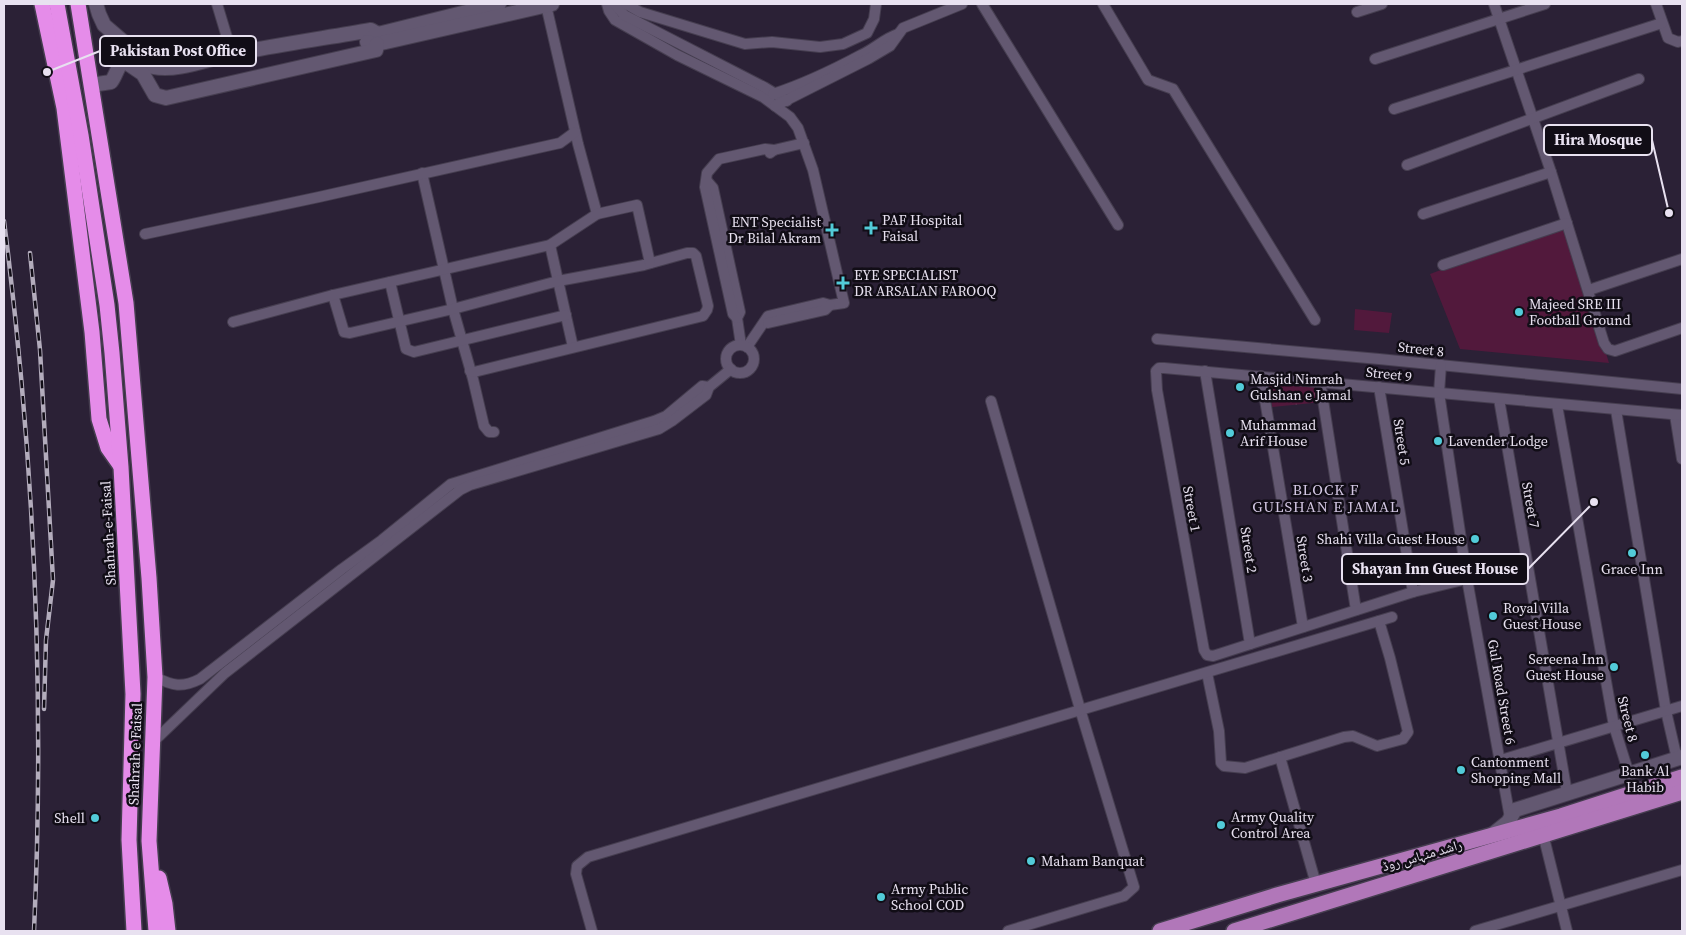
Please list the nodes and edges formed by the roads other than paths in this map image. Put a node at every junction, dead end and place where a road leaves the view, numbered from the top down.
1 (42, 4) edge
2 (57, 4) edge
3 (78, 4) edge
4 (96, 4) edge
5 (217, 4) edge
6 (549, 4) edge
7 (607, 4) edge
8 (615, 4) edge
9 (626, 4) edge
10 (876, 4) edge
11 (962, 4) edge
12 (982, 4) edge
13 (1103, 4) edge
14 (1382, 4) edge
15 (1494, 4) edge
16 (1545, 4) edge
17 (1656, 4) edge
18 (495, 9) edge
19 (1357, 12) dead end
20 (1499, 18) junction
21 (1662, 23) junction
22 (898, 34) junction
23 (378, 39) junction
24 (1682, 41) edge
25 (232, 54) junction
26 (1375, 59) dead end
27 (1517, 69) junction
28 (1639, 79) dead end
29 (91, 85) junction
30 (776, 93) junction
31 (763, 97) junction
32 (787, 101) junction
33 (775, 106) junction
34 (1394, 110) dead end
35 (1534, 119) junction
36 (575, 132) junction
37 (804, 143) junction
38 (1407, 165) dead end
39 (1550, 172) junction
40 (422, 173) junction
41 (597, 214) junction
42 (1423, 214) dead end
43 (1567, 223) junction
44 (1118, 226) dead end
45 (145, 234) dead end
46 (550, 245) junction
47 (1682, 259) edge
48 (650, 262) junction
49 (1443, 265) dead end
50 (443, 269) junction
51 (558, 281) junction
52 (390, 282) junction
53 (1589, 290) junction
54 (333, 296) junction
55 (453, 309) junction
56 (566, 315) junction
57 (1315, 320) dead end
58 (234, 322) dead end
59 (399, 323) junction
60 (1682, 328) edge
61 (1157, 339) dead end
62 (462, 341) junction
63 (744, 346) junction
64 (573, 347) junction
65 (1441, 365) junction
66 (1159, 368) joint
67 (731, 369) junction
68 (470, 371) junction
69 (1205, 371) junction
70 (1261, 376) junction
71 (1320, 381) junction
72 (1379, 386) junction
73 (1682, 389) edge
74 (1439, 393) junction
75 (1499, 399) junction
76 (991, 401) dead end
77 (1557, 405) junction
78 (1616, 410) junction
79 (1678, 415) edge
80 (494, 432) dead end
81 (1682, 459) edge
82 (121, 467) junction
83 (384, 543) junction
84 (1467, 579) junction
85 (1413, 592) junction
86 (1356, 610) junction
87 (1392, 617) dead end
88 (1379, 621) junction
89 (1303, 627) junction
90 (1250, 644) junction
91 (226, 658) junction
92 (233, 667) junction
93 (1207, 674) junction
94 (155, 677) junction
95 (200, 679) junction
96 (208, 688) junction
97 (1682, 706) edge
98 (1080, 709) junction
99 (1666, 710) junction
100 (1614, 726) junction
101 (1558, 743) junction
102 (152, 744) junction
103 (1280, 757) junction
104 (1680, 758) edge
105 (1501, 760) junction
106 (1629, 774) junction
107 (1682, 777) edge
108 (1682, 790) edge
109 (1567, 793) junction
110 (1626, 795) junction
111 (1622, 810) junction
112 (1562, 816) junction
113 (1510, 818) junction
114 (1543, 834) junction
115 (1493, 835) junction
116 (149, 841) junction
117 (1682, 870) edge
118 (1316, 884) junction
119 (1561, 906) junction
120 (134, 931) edge
121 (156, 931) edge
122 (168, 931) edge
123 (592, 931) edge
124 (1008, 931) edge
125 (1160, 931) edge
126 (1234, 931) edge
127 (1475, 931) edge
128 (1567, 931) edge

1 - 82 highway
2 - 82 highway, Shahrah-e-Faisal
3 - 29 highway
4 - 25 street
5 - 25 street
6 - 18 street
6 - 36 street
7 - 31 street
8 - 30 street
9 - 10 street
11 - 22 street
12 - 44 street
13 - 57 street
14 - 19 street
15 - 20 street
16 - 20 street
17 - 21 street
18 - 23 street
20 - 26 street
20 - 27 street
21 - 24 street
21 - 27 street
22 - 30 street
22 - 32 street
23 - 25 street
23 - 29 street
27 - 34 street
27 - 35 street
28 - 35 street
29 - 94 highway, Shahrah e Faisal
30 - 31 street
30 - 32 street
31 - 33 street
32 - 33 street
33 - 37 street
35 - 38 street
35 - 39 street
36 - 40 street
36 - 41 street
37 - 63 street
37 - 63 street
39 - 42 street
39 - 43 street
40 - 45 street
40 - 50 street
41 - 46 street
41 - 48 street
43 - 49 street
43 - 53 street
46 - 50 street
46 - 51 street
47 - 53 street
48 - 51 street
48 - 64 street
50 - 52 street
50 - 55 street
51 - 55 street
51 - 56 street
52 - 54 street
52 - 59 street
53 - 60 street
54 - 58 street
54 - 59 street
55 - 59 street
55 - 62 street
56 - 62 street
56 - 64 street
59 - 62 street
61 - 65 street, Street 8
62 - 68 street
63 - 67 street
63 - 67 street
64 - 68 street
65 - 73 street, Street 8
65 - 74 street, Gul Road Street 6
66 - 69 street, Street 9
66 - 90 street, Street 1
67 - 83 street
68 - 80 street
69 - 70 street, Street 9
69 - 90 street, Street 2
70 - 71 street, Street 9
70 - 89 street, Street 3
71 - 72 street, Street 9
71 - 86 street
72 - 74 street, Street 9
72 - 85 street, Street 5
74 - 75 street, Street 9
74 - 84 street, Gul Road Street 6
75 - 77 street, Street 9
75 - 101 street, Street 7
76 - 98 street
77 - 78 street, Street 9
77 - 100 street, Street 8
78 - 79 street, Street 9
78 - 99 street
79 - 81 street
82 - 120 highway, Shahrah-e-Faisal
83 - 91 street
83 - 92 street
84 - 85 street
84 - 105 street, Gul Road Street 6
85 - 86 street
86 - 89 street
87 - 88 street
88 - 93 street
88 - 103 street
89 - 90 street
91 - 92 street
91 - 95 street
92 - 96 street
93 - 98 street
93 - 103 street
94 - 95 street
94 - 102 highway, Shahrah e Faisal
95 - 96 street
96 - 102 street
97 - 99 street
98 - 123 street
98 - 124 street
99 - 100 street
99 - 104 street
100 - 101 street
100 - 106 street, Street 8
101 - 105 street
101 - 109 street, Street 7
102 - 116 highway, Shahrah e Faisal
103 - 118 street
104 - 106 street
105 - 113 street, Gul Road Street 6
106 - 109 street
107 - 110 main road, راشد منہاس روڈ
108 - 110 main road
108 - 111 main road, راشد منہاس روڈ
109 - 113 street
110 - 112 main road, راشد منہاس روڈ
111 - 112 main road
111 - 114 main road, راشد منہاس روڈ
112 - 115 main road, راشد منہاس روڈ
113 - 115 street
114 - 119 street
114 - 126 main road, راشد منہاس روڈ
115 - 118 main road, راشد منہاس روڈ
116 - 121 highway, Shahrah e Faisal
116 - 122 highway
117 - 119 street
118 - 125 main road, راشد منہاس روڈ
119 - 127 street
119 - 128 street

